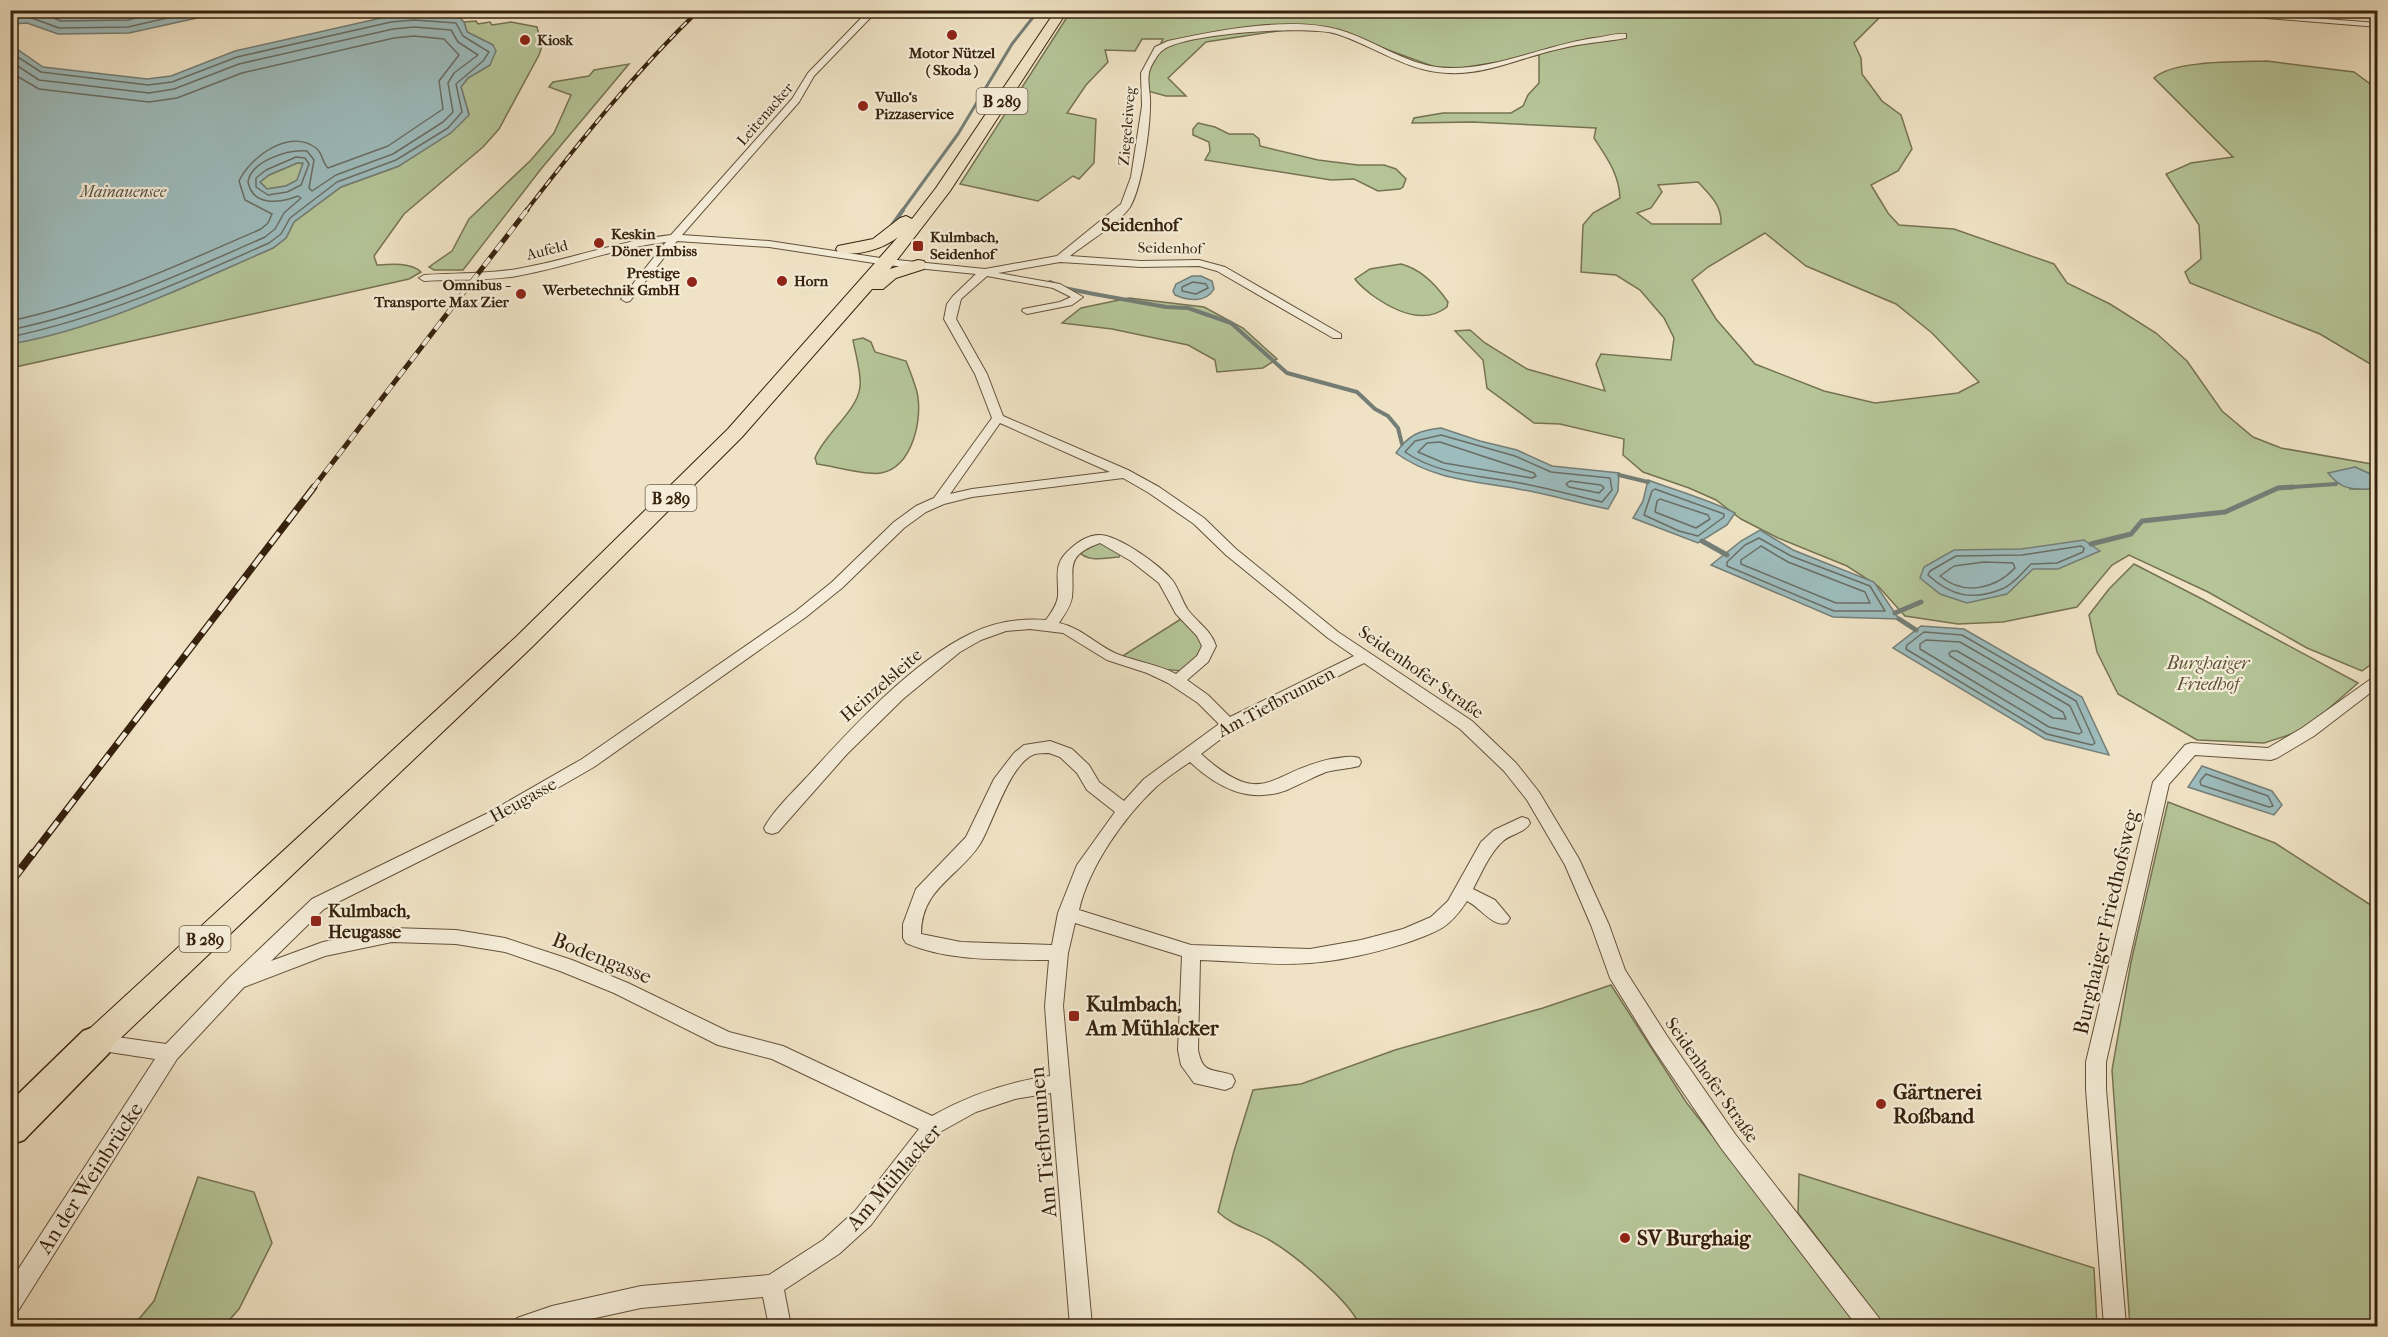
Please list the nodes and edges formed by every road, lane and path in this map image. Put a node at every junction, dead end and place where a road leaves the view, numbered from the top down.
1 (876, 10) edge
2 (1062, 10) edge
3 (2170, 10) edge
4 (2378, 25) edge
5 (1623, 36) dead end
6 (942, 190) junction
7 (675, 238) junction
8 (837, 251) junction
9 (890, 259) junction
10 (1060, 259) junction
11 (918, 265) junction
12 (944, 267) junction
13 (985, 272) junction
14 (424, 278) dead end
15 (864, 290) junction
16 (626, 299) dead end
17 (1027, 311) dead end
18 (1337, 336) dead end
19 (998, 418) junction
20 (1125, 474) junction
21 (939, 501) junction
22 (1049, 626) junction
23 (1366, 656) junction
24 (2378, 679) edge
25 (1177, 681) junction
26 (1228, 725) junction
27 (1189, 752) junction
28 (1353, 762) dead end
29 (1125, 811) junction
30 (1522, 823) dead end
31 (772, 828) dead end
32 (1463, 892) junction
33 (1067, 913) junction
34 (1501, 918) dead end
35 (1191, 952) junction
36 (1059, 953) junction
37 (237, 982) junction
38 (96, 1042) junction
39 (170, 1053) junction
40 (1225, 1081) dead end
41 (1061, 1083) junction
42 (933, 1126) junction
43 (10, 1128) edge
44 (772, 1285) junction
45 (10, 1303) edge
46 (525, 1326) edge
47 (780, 1326) edge
48 (1081, 1326) edge
49 (1871, 1326) edge
50 (2115, 1326) edge

1 - 7 street, Leitenacker
2 - 6 main road, B 289
3 - 4 street
5 - 10 street, Ziegeleiweg
6 - 8 main road
6 - 9 main road, B 289
7 - 8 street, Aufeld
7 - 14 street, Aufeld
7 - 16 street
8 - 9 street, Aufeld
8 - 15 main road
9 - 11 street, Seidenhof
9 - 12 street, Seidenhof
9 - 15 main road, B 289
10 - 13 street, Seidenhof
10 - 18 street, Seidenhof
11 - 12 street, Seidenhof
11 - 15 main road
12 - 13 street, Seidenhof
13 - 17 street, Seidenhof
13 - 19 street
15 - 38 main road, B 289
19 - 20 street
19 - 21 street
20 - 21 street
20 - 23 street, Seidenhofer Straße
21 - 37 street, Heugasse
22 - 25 street, Heinzelsleite
22 - 25 street
22 - 31 street, Heinzelsleite
23 - 26 street, Am Tiefbrunnen
23 - 49 street, Seidenhofer Straße
24 - 50 street, Burghaiger Friedhofsweg
25 - 26 street, Heinzelsleite
26 - 27 street, Am Tiefbrunnen
27 - 28 street
27 - 29 street, Am Tiefbrunnen
29 - 33 street, Am Tiefbrunnen
29 - 36 street
30 - 32 street
32 - 34 street
32 - 35 street
33 - 35 street
33 - 36 street, Am Tiefbrunnen
35 - 40 street
36 - 41 street, Am Tiefbrunnen
37 - 39 street, Heugasse
37 - 42 street, Bodengasse
38 - 39 street
38 - 43 highway, B 289
39 - 45 street, An der Weinbrücke
41 - 42 street, Am Mühlacker
41 - 48 street, Am Tiefbrunnen
42 - 44 street, Am Mühlacker
44 - 46 street, Am Mühlacker
44 - 47 street

